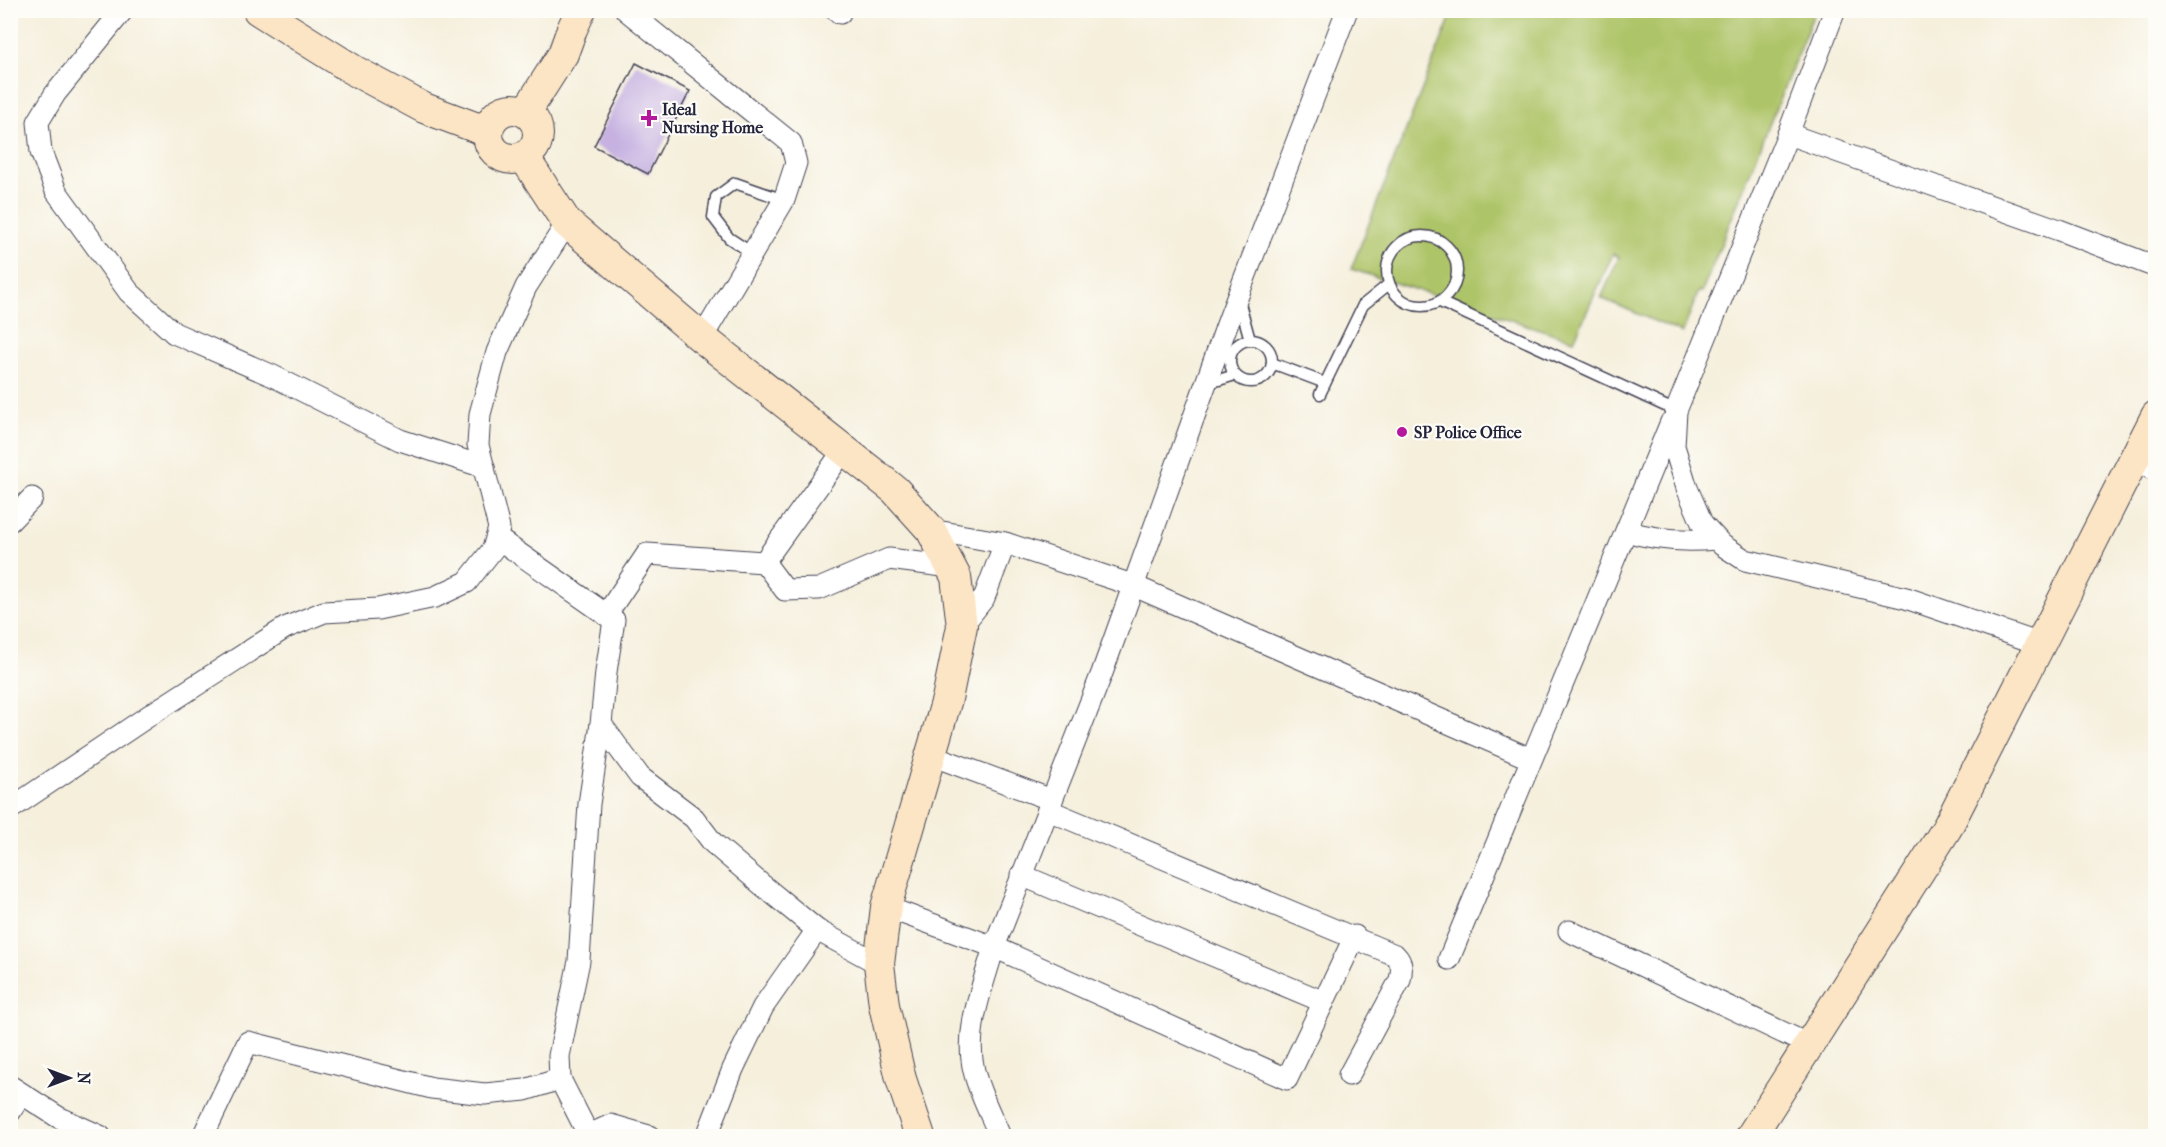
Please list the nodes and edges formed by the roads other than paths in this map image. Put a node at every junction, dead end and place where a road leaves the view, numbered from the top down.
1 (123, 10) edge
2 (258, 10) edge
3 (581, 10) edge
4 (626, 10) edge
5 (1347, 10) edge
6 (1835, 10) edge
7 (526, 112) junction
8 (488, 132) junction
9 (1788, 134) junction
10 (524, 157) junction
11 (784, 200) junction
12 (567, 223) junction
13 (752, 253) junction
14 (2156, 267) edge
15 (1389, 284) junction
16 (1238, 297) junction
17 (1440, 302) junction
18 (702, 338) junction
19 (1250, 340) junction
20 (1272, 363) junction
21 (1235, 375) junction
22 (1325, 383) junction
23 (1205, 385) junction
24 (1320, 394) dead end
25 (1676, 411) junction
26 (2156, 416) edge
27 (844, 450) junction
28 (2144, 465) edge
29 (484, 467) junction
30 (32, 498) dead end
31 (10, 521) edge
32 (931, 530) junction
33 (1626, 531) junction
34 (497, 538) junction
35 (1715, 539) junction
36 (1005, 543) junction
37 (764, 562) junction
38 (951, 567) junction
39 (1132, 585) junction
40 (606, 615) junction
41 (962, 626) junction
42 (2040, 644) junction
43 (601, 724) junction
44 (931, 755) junction
45 (1531, 759) junction
46 (1050, 805) junction
47 (11, 808) edge
48 (1021, 875) junction
49 (886, 907) junction
50 (817, 930) junction
51 (1569, 931) dead end
52 (1355, 936) junction
53 (994, 947) junction
54 (1449, 959) dead end
55 (879, 964) junction
56 (1324, 1002) junction
57 (1809, 1045) junction
58 (1350, 1075) dead end
59 (560, 1079) junction
60 (16, 1090) edge
61 (10, 1113) edge
62 (589, 1136) edge
63 (100, 1137) edge
64 (203, 1137) edge
65 (649, 1137) edge
66 (707, 1137) edge
67 (920, 1137) edge
68 (1000, 1137) edge
69 (1751, 1137) edge

1 - 29 street
2 - 8 main road
3 - 7 main road
4 - 11 street
5 - 16 street
6 - 9 street
7 - 8 main road
7 - 10 main road
8 - 10 main road
9 - 14 street
9 - 25 street
10 - 12 main road
11 - 13 street
11 - 13 lane
12 - 18 main road
12 - 29 street
13 - 18 street
15 - 17 lane
15 - 17 lane
15 - 22 lane
16 - 19 lane
16 - 23 street
17 - 25 lane
18 - 27 main road
19 - 20 lane
19 - 21 lane
20 - 21 lane
20 - 22 lane
21 - 23 lane
22 - 24 lane
23 - 39 street
25 - 33 street
25 - 35 street
26 - 28 main road
27 - 32 main road
27 - 37 street
28 - 42 main road
29 - 34 street
30 - 31 street
32 - 36 street
32 - 38 main road
33 - 35 street
33 - 45 street
34 - 40 street
34 - 47 street
35 - 42 street
36 - 39 street
36 - 41 street
37 - 38 street
37 - 40 street
38 - 41 main road
39 - 45 street
39 - 46 street
40 - 43 street
41 - 44 main road
42 - 57 main road
43 - 50 street
43 - 59 street
44 - 46 street
44 - 49 main road
45 - 54 street
46 - 48 street
46 - 52 street
48 - 53 street
48 - 56 street
49 - 53 street
49 - 55 main road
50 - 55 street
50 - 66 street
51 - 57 street
52 - 56 street
52 - 58 street
53 - 56 street
53 - 68 street
55 - 67 main road
57 - 69 main road
59 - 62 street
59 - 64 street
60 - 61 street
60 - 63 street
62 - 65 street

